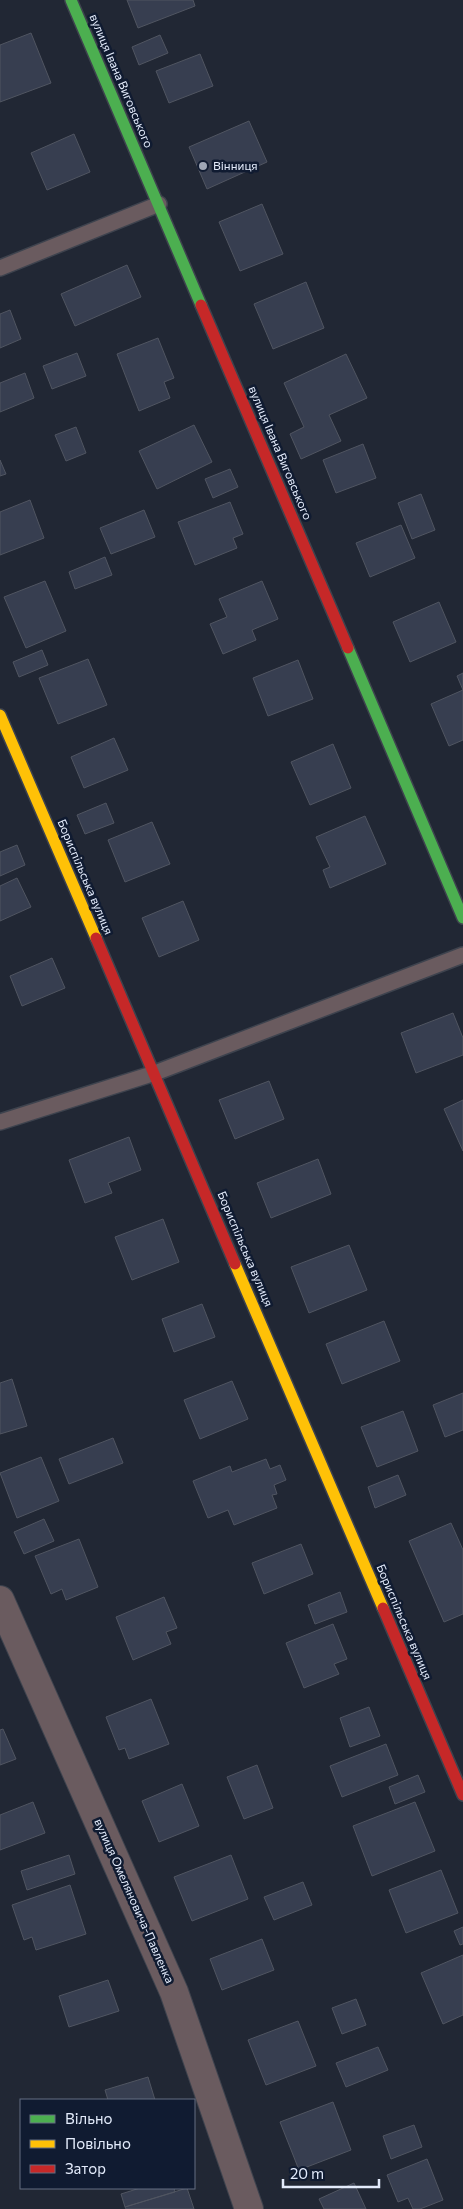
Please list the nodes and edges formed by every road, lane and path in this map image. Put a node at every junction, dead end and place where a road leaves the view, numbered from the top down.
1 (71, 0) edge
2 (159, 204) junction
3 (0, 268) edge
4 (0, 715) edge
5 (463, 918) edge
6 (463, 955) edge
7 (155, 1073) junction
8 (0, 1122) edge
9 (0, 1600) edge
10 (463, 1795) edge
11 (249, 2209) edge

1 - 2 street, вулиця Івана Виговського
2 - 3 lane
2 - 5 street, вулиця Івана Виговського
4 - 7 street, Бориспільська вулиця
6 - 7 lane
7 - 8 lane
7 - 10 street, Бориспільська вулиця
9 - 11 street, вулиця Омеляновича-Павленка

